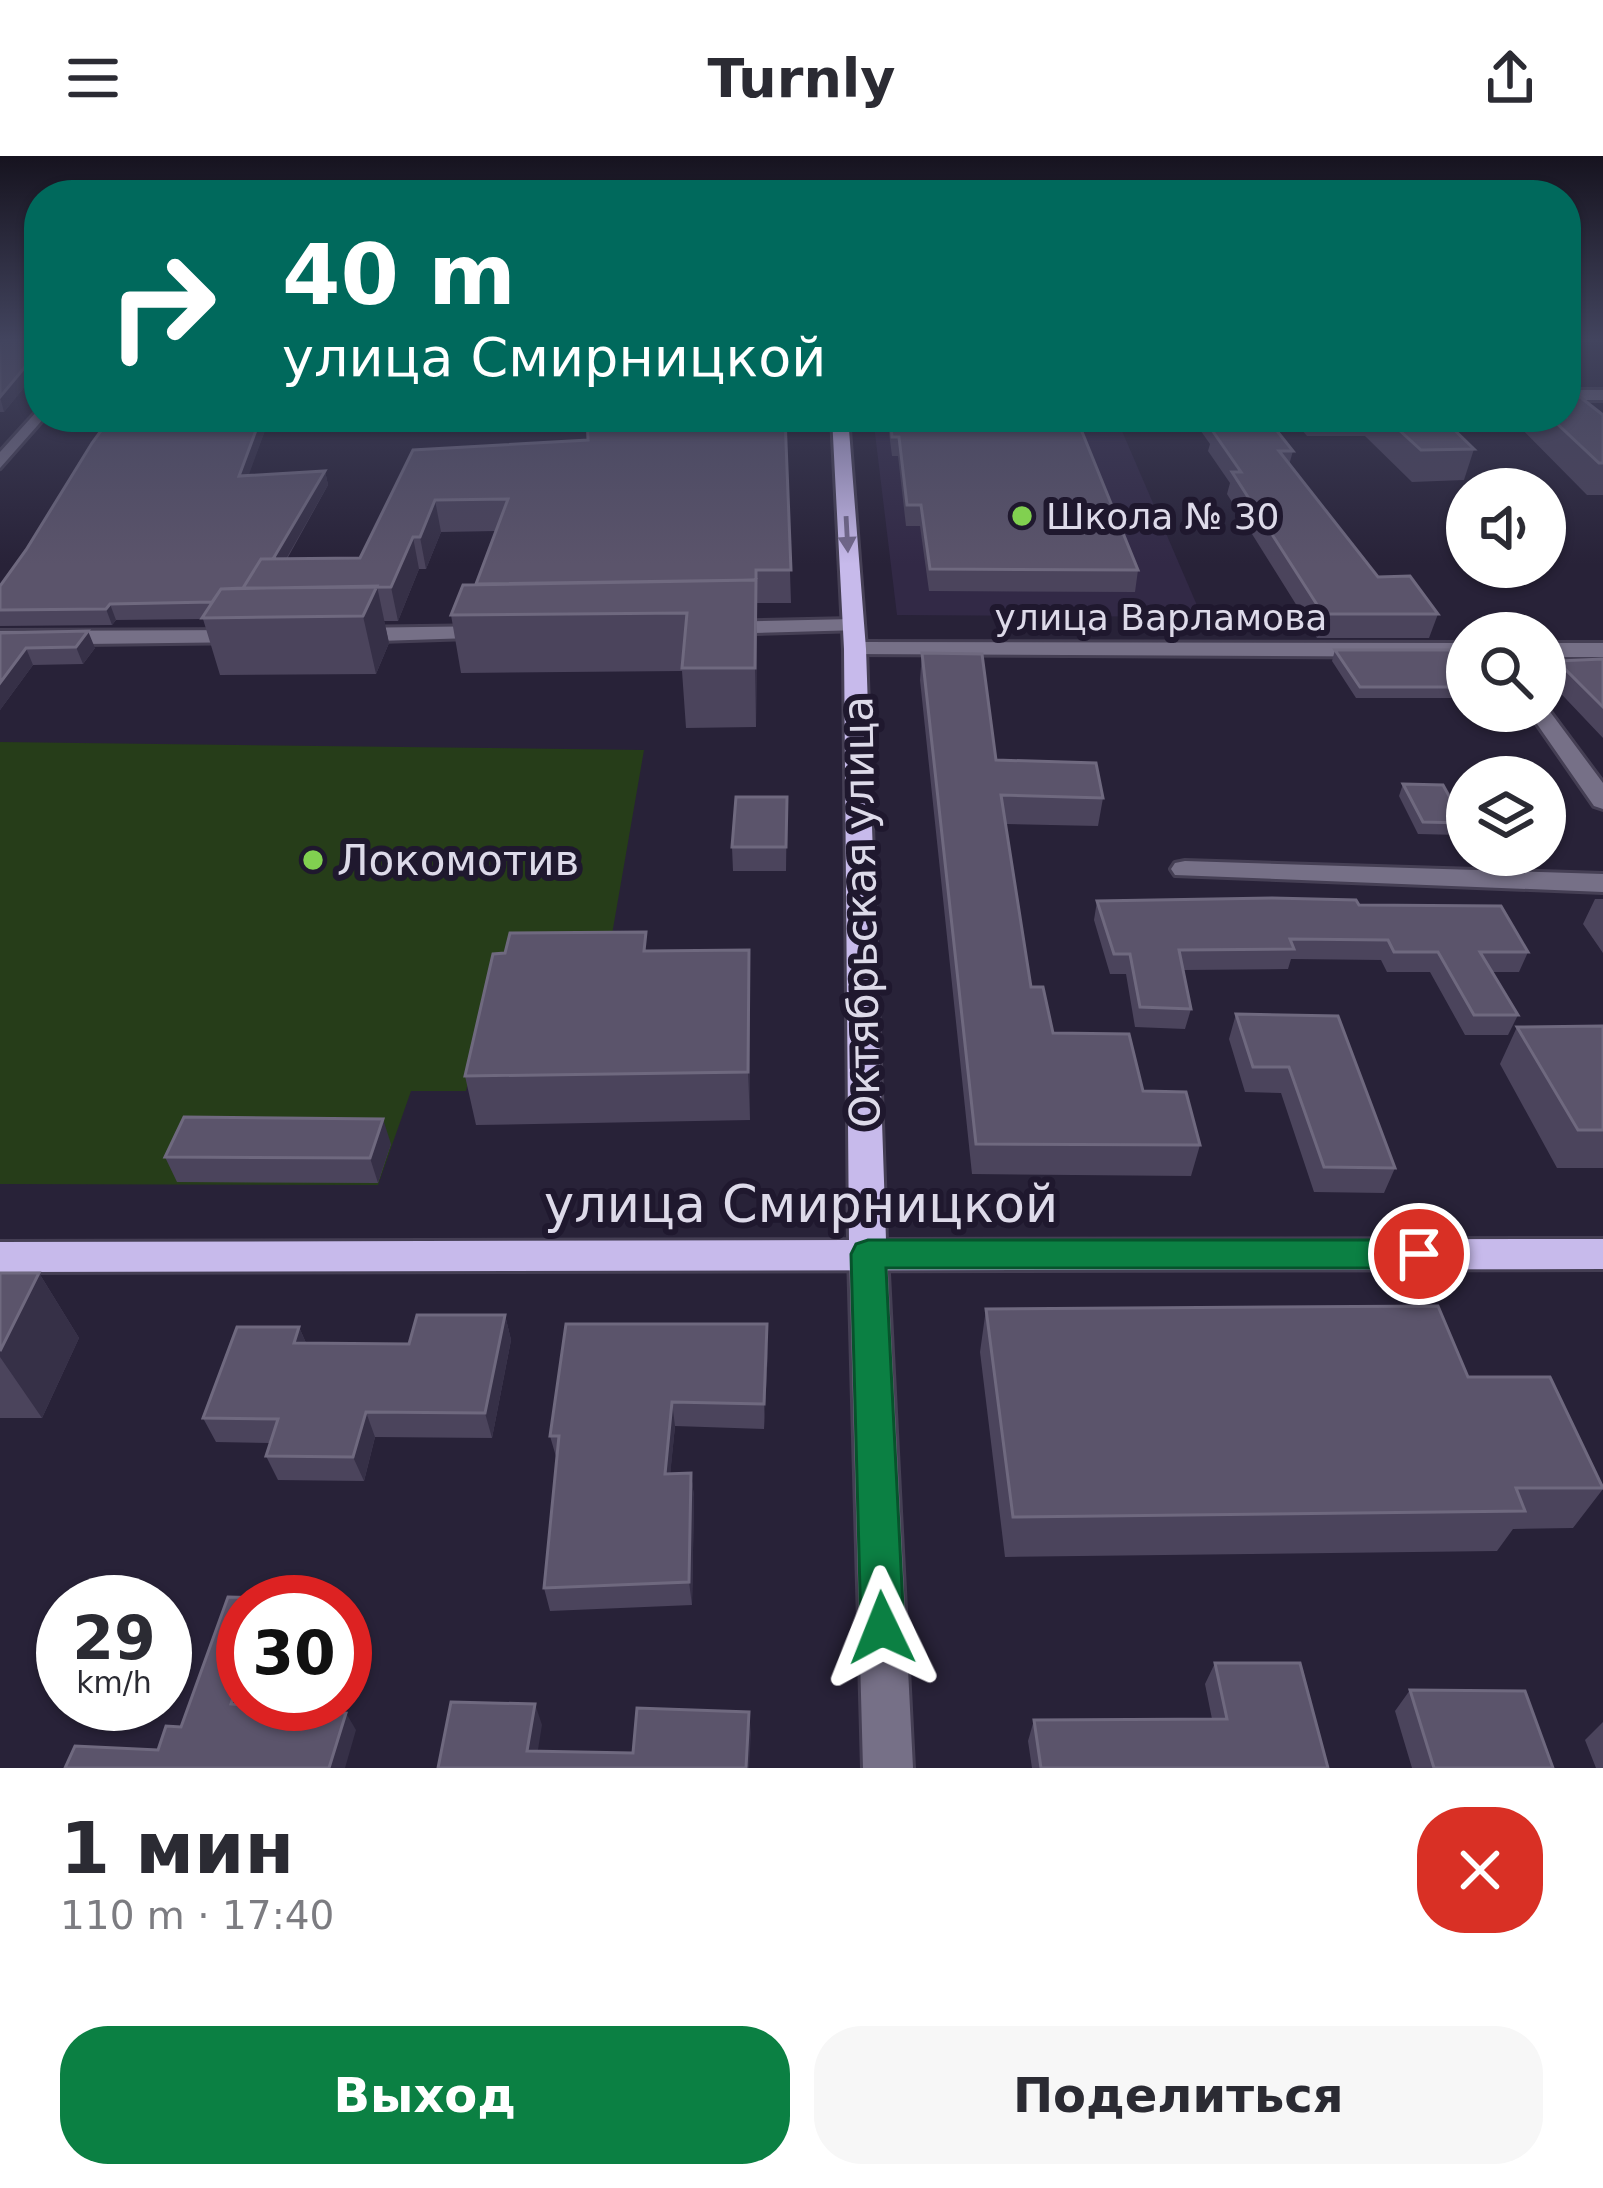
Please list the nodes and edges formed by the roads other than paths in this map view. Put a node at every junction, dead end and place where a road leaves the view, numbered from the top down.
1 (25, 432) edge
2 (841, 432) edge
3 (0, 463) edge
4 (693, 628) edge
5 (511, 632) edge
6 (323, 635) edge
7 (276, 636) edge
8 (854, 637) junction
9 (0, 638) edge
10 (1446, 650) edge
11 (1566, 650) edge
12 (1603, 650) edge
13 (1555, 732) edge
14 (1603, 801) edge
15 (1185, 869) dead end
16 (1603, 883) edge
17 (868, 1254) junction
18 (1603, 1254) edge
19 (0, 1257) edge
20 (887, 1768) edge

1 - 3 street
2 -> 8 main road, Октябрьская улица
4 - 8 street, улица Варламова
5 - 6 street
7 - 9 street
8 - 10 street, улица Варламова
8 - 17 main road, Октябрьская улица
11 - 12 street
13 - 14 street
15 - 16 street
17 - 18 main road, улица Смирницкой
17 - 19 main road, улица Смирницкой
17 - 20 street, Октябрьская улица

